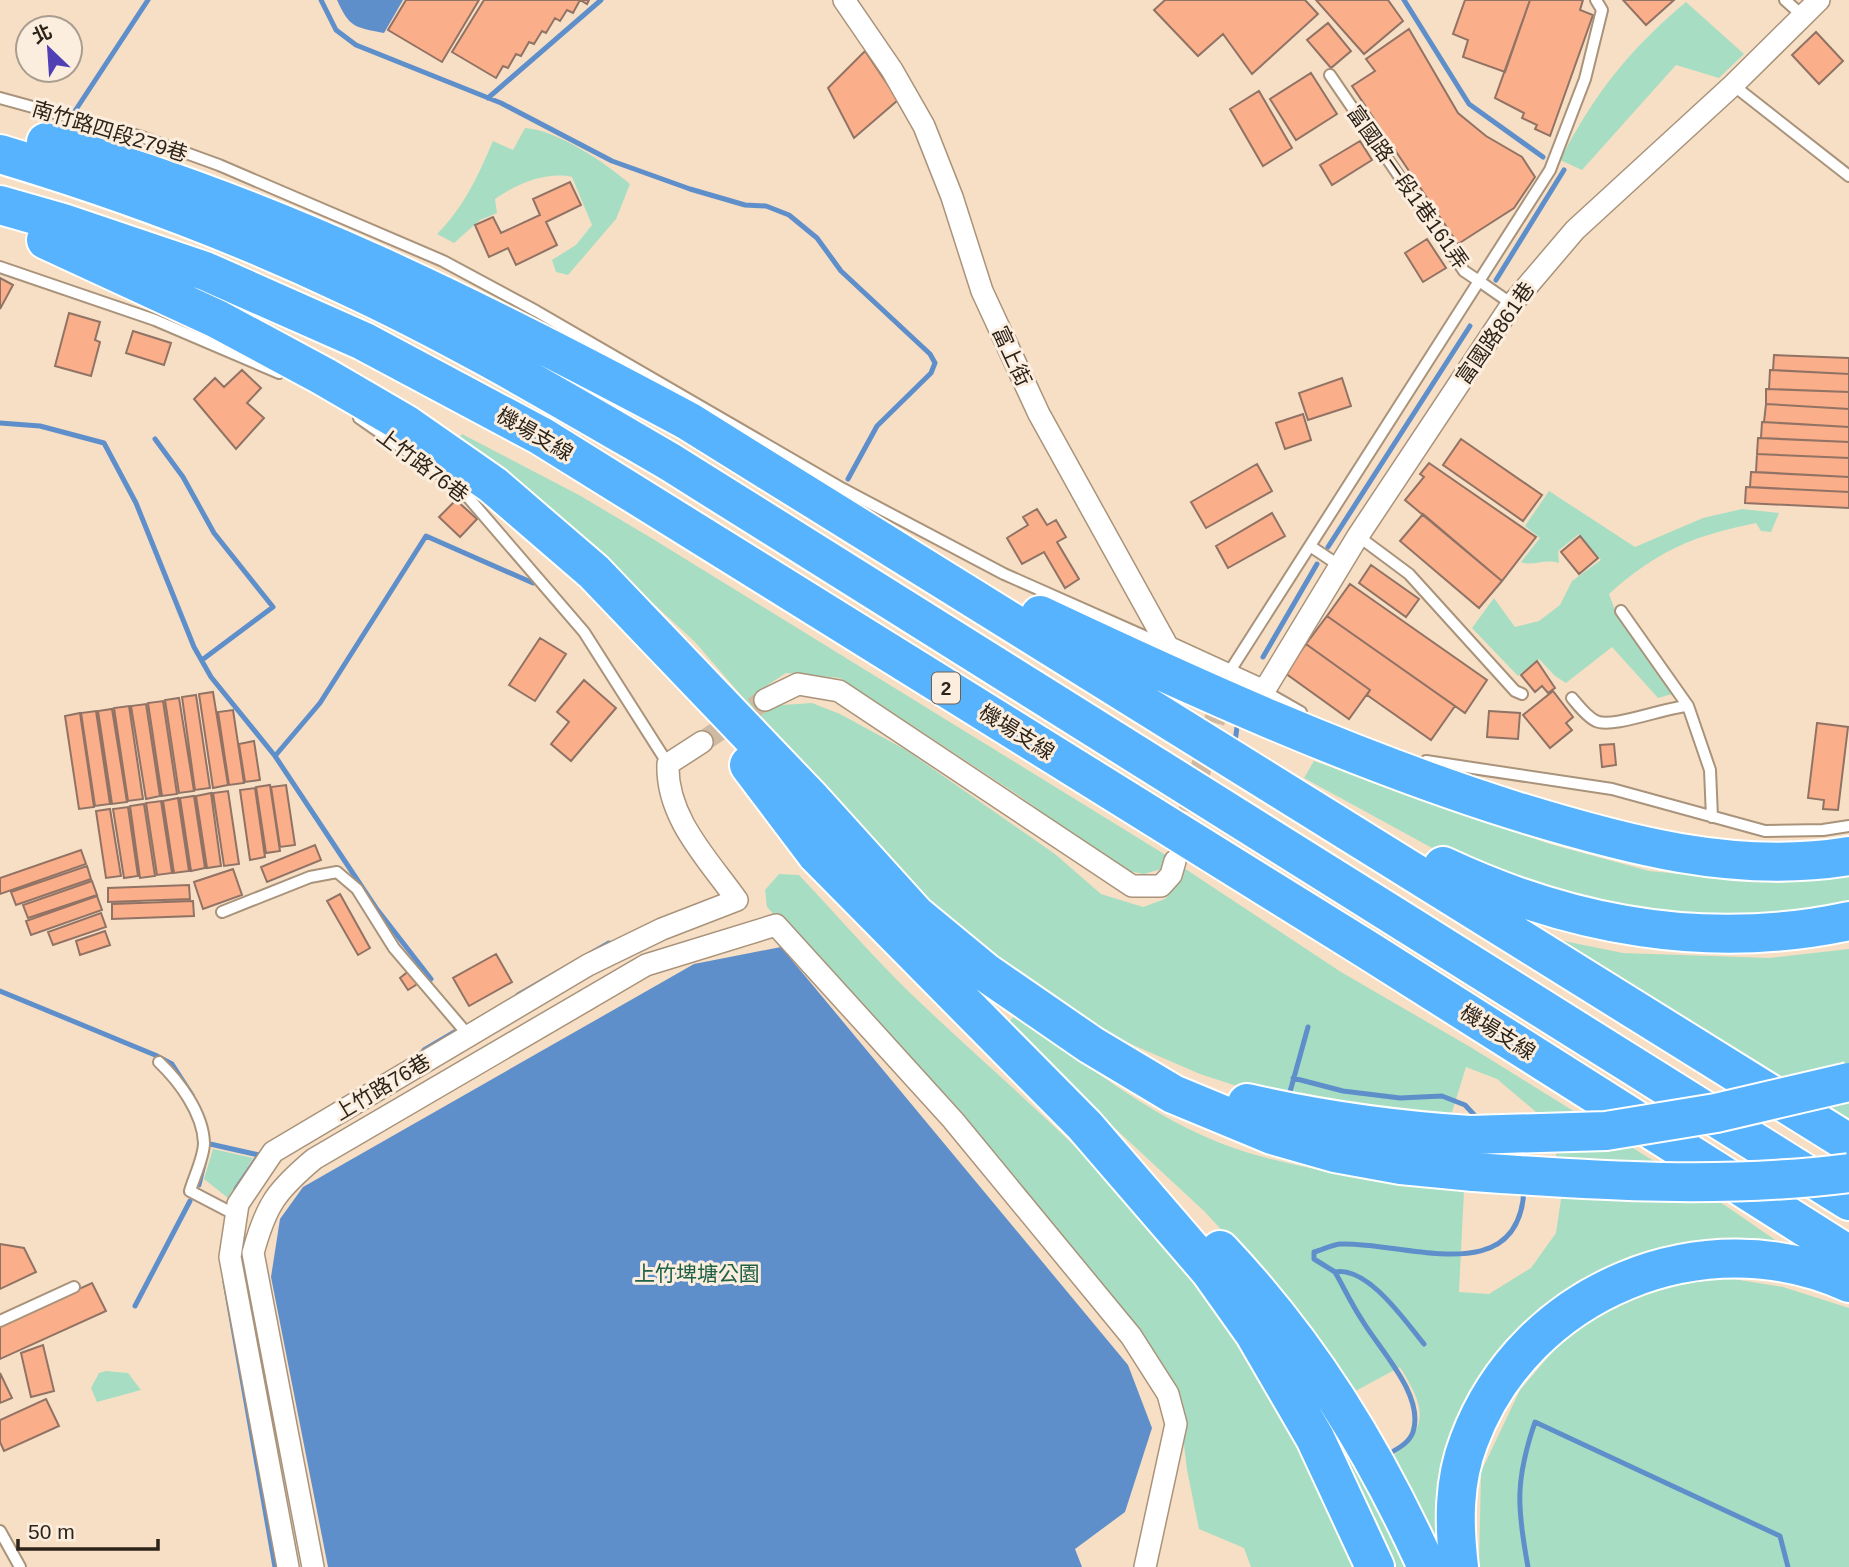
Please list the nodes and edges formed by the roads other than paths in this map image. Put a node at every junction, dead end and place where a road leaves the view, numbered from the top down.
1 (844, 0) edge
2 (1596, 0) edge
3 (1786, 0) edge
4 (1819, 0) edge
5 (1803, 16) junction
6 (1330, 75) dead end
7 (1733, 85) junction
8 (0, 98) edge
9 (0, 131) edge
10 (0, 155) edge
11 (1849, 176) edge
12 (0, 205) edge
13 (0, 218) edge
14 (0, 267) edge
15 (1479, 281) junction
16 (1512, 304) junction
17 (292, 378) dead end
18 (350, 412) dead end
19 (850, 521) junction
20 (1358, 536) junction
21 (1310, 546) junction
22 (1340, 566) junction
23 (1621, 611) dead end
24 (647, 629) junction
25 (1168, 647) junction
26 (1228, 674) junction
27 (1264, 691) junction
28 (1522, 694) dead end
29 (1572, 698) dead end
30 (765, 700) tunnel mouth
31 (1688, 706) junction
32 (1308, 727) junction
33 (1340, 734) dead end
34 (702, 742) tunnel mouth
35 (1363, 744) dead end
36 (1411, 757) dead end
37 (668, 764) junction
38 (1241, 765) junction
39 (1712, 817) junction
40 (1849, 826) edge
41 (1849, 856) edge
42 (1175, 861) tunnel mouth
43 (222, 912) dead end
44 (1849, 921) edge
45 (469, 1036) junction
46 (1091, 1045) junction
47 (159, 1062) dead end
48 (1849, 1082) edge
49 (1085, 1126) junction
50 (1849, 1143) edge
51 (1849, 1172) edge
52 (1849, 1201) edge
53 (236, 1215) junction
54 (1849, 1255) edge
55 (1849, 1283) edge
56 (74, 1287) dead end
57 (0, 1321) edge
58 (0, 1531) edge
59 (19, 1567) edge
60 (288, 1567) edge
61 (313, 1567) edge
62 (1145, 1567) edge
63 (1375, 1567) edge
64 (1427, 1567) edge
65 (1459, 1567) edge

1 - 25 street, 富上街
2 - 15 lane, 富國路一段1巷161弄
3 - 5 lane
4 - 5 street, 富國路861巷
5 - 7 street, 富國路861巷
6 - 15 lane, 富國路一段1巷161弄
7 - 11 lane
7 - 16 street, 富國路861巷
8 - 25 lane, 南竹路四段279巷
9 - 19 highway
10 - 52 highway, 機場支線 / 2
12 - 54 highway, 機場支線 / 2
13 - 24 highway
14 - 17 lane
15 - 16 lane
15 - 21 lane
16 - 20 street, 富國路861巷
18 - 37 lane, 上竹路76巷
19 - 32 highway
19 - 38 highway
20 - 22 street, 富國路861巷
20 - 28 lane
21 - 22 lane
21 - 26 lane
22 - 27 street, 富國路861巷
23 - 31 lane
24 - 46 highway
24 - 49 highway
25 - 26 street
26 - 27 street
27 - 32 lane
29 - 31 lane
30 - 42 street
31 - 39 lane
32 - 41 highway
33 - 35 lane
34 - 37 street
36 - 39 lane
37 - 45 street, 上竹路76巷
38 - 44 highway
38 - 50 highway
39 - 40 lane
43 - 45 lane
45 - 53 street, 上竹路76巷
46 - 48 highway, bridge
46 - 51 highway, bridge
47 - 53 lane
49 - 63 highway
49 - 64 highway
53 - 60 street, 上竹路76巷
55 - 65 highway
56 - 57 lane
58 - 59 lane
61 - 62 street

